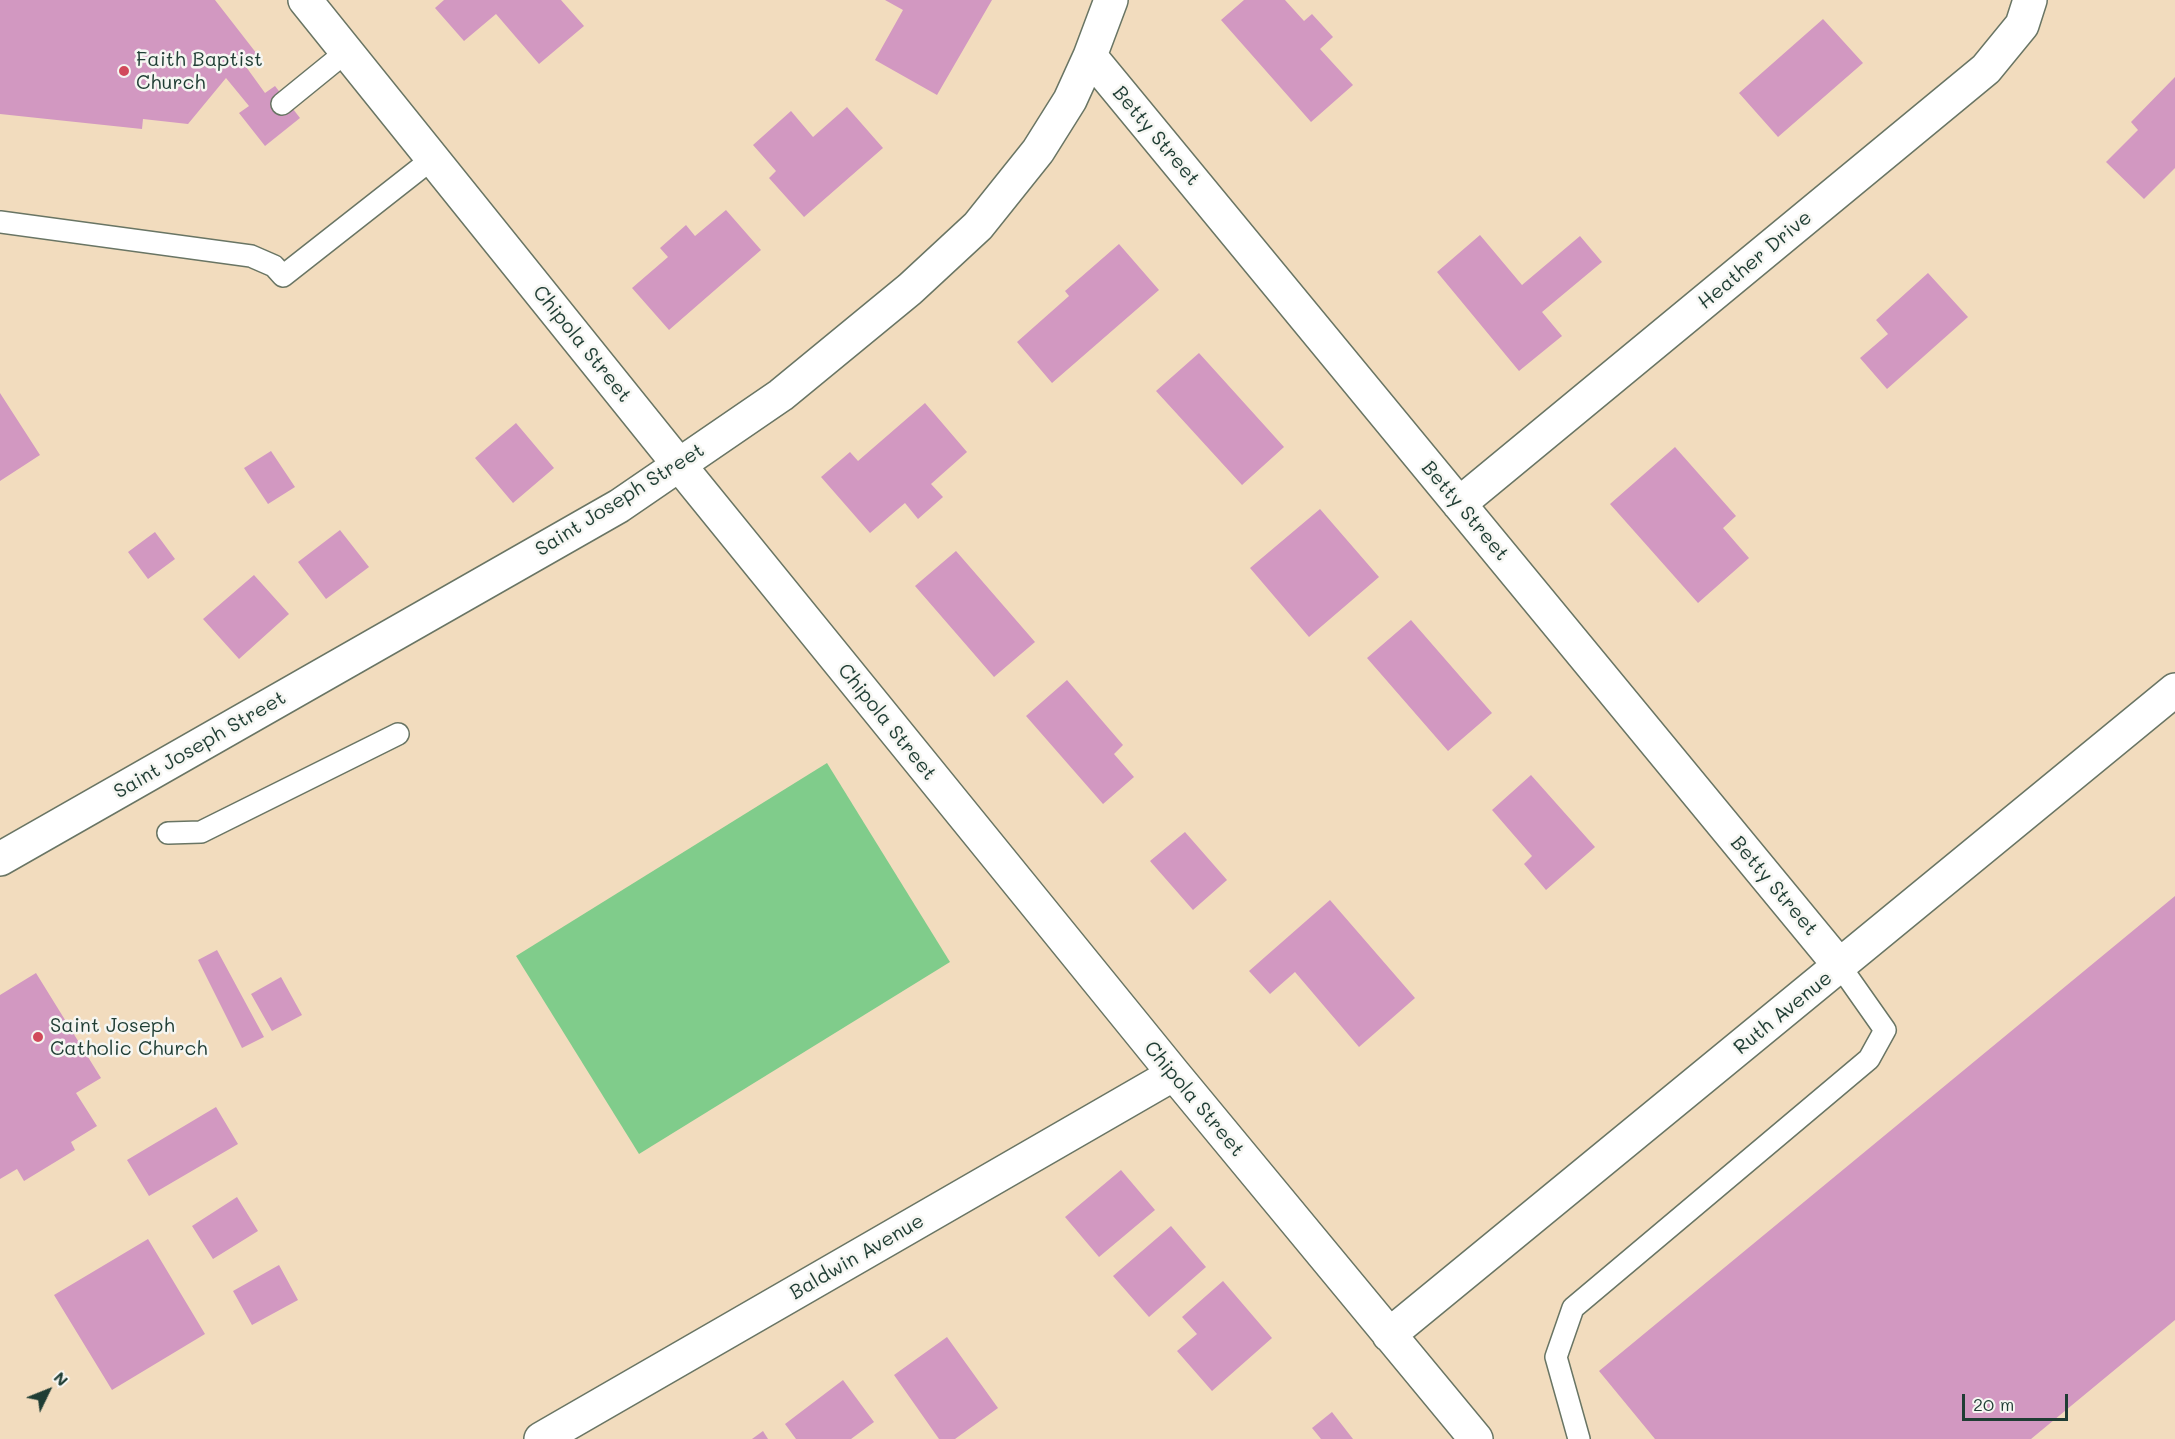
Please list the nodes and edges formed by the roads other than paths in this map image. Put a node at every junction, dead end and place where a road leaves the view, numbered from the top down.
1 (305, 0) edge
2 (1111, 0) edge
3 (2030, 0) edge
4 (346, 52) junction
5 (1090, 56) junction
6 (282, 104) dead end
7 (432, 159) junction
8 (0, 222) edge
9 (680, 466) junction
10 (1459, 504) junction
11 (2175, 690) edge
12 (398, 734) dead end
13 (168, 833) dead end
14 (0, 859) edge
15 (1840, 966) junction
16 (1173, 1074) junction
17 (1389, 1335) junction
18 (542, 1439) edge
19 (1476, 1439) edge
20 (1579, 1439) edge

1 - 4 street, Chipola Street
2 - 5 street, Saint Joseph Street
3 - 10 street, Heather Drive
4 - 6 lane
4 - 7 street, Chipola Street
5 - 9 street, Saint Joseph Street
5 - 10 street, Betty Street
7 - 8 lane
7 - 9 street, Chipola Street
9 - 14 street, Saint Joseph Street
9 - 16 street, Chipola Street
10 - 15 street, Betty Street
11 - 15 street, Ruth Avenue
12 - 13 lane
15 - 17 street, Ruth Avenue
15 - 20 lane
16 - 17 street, Chipola Street
16 - 18 street, Baldwin Avenue
17 - 19 street, Chipola Street

